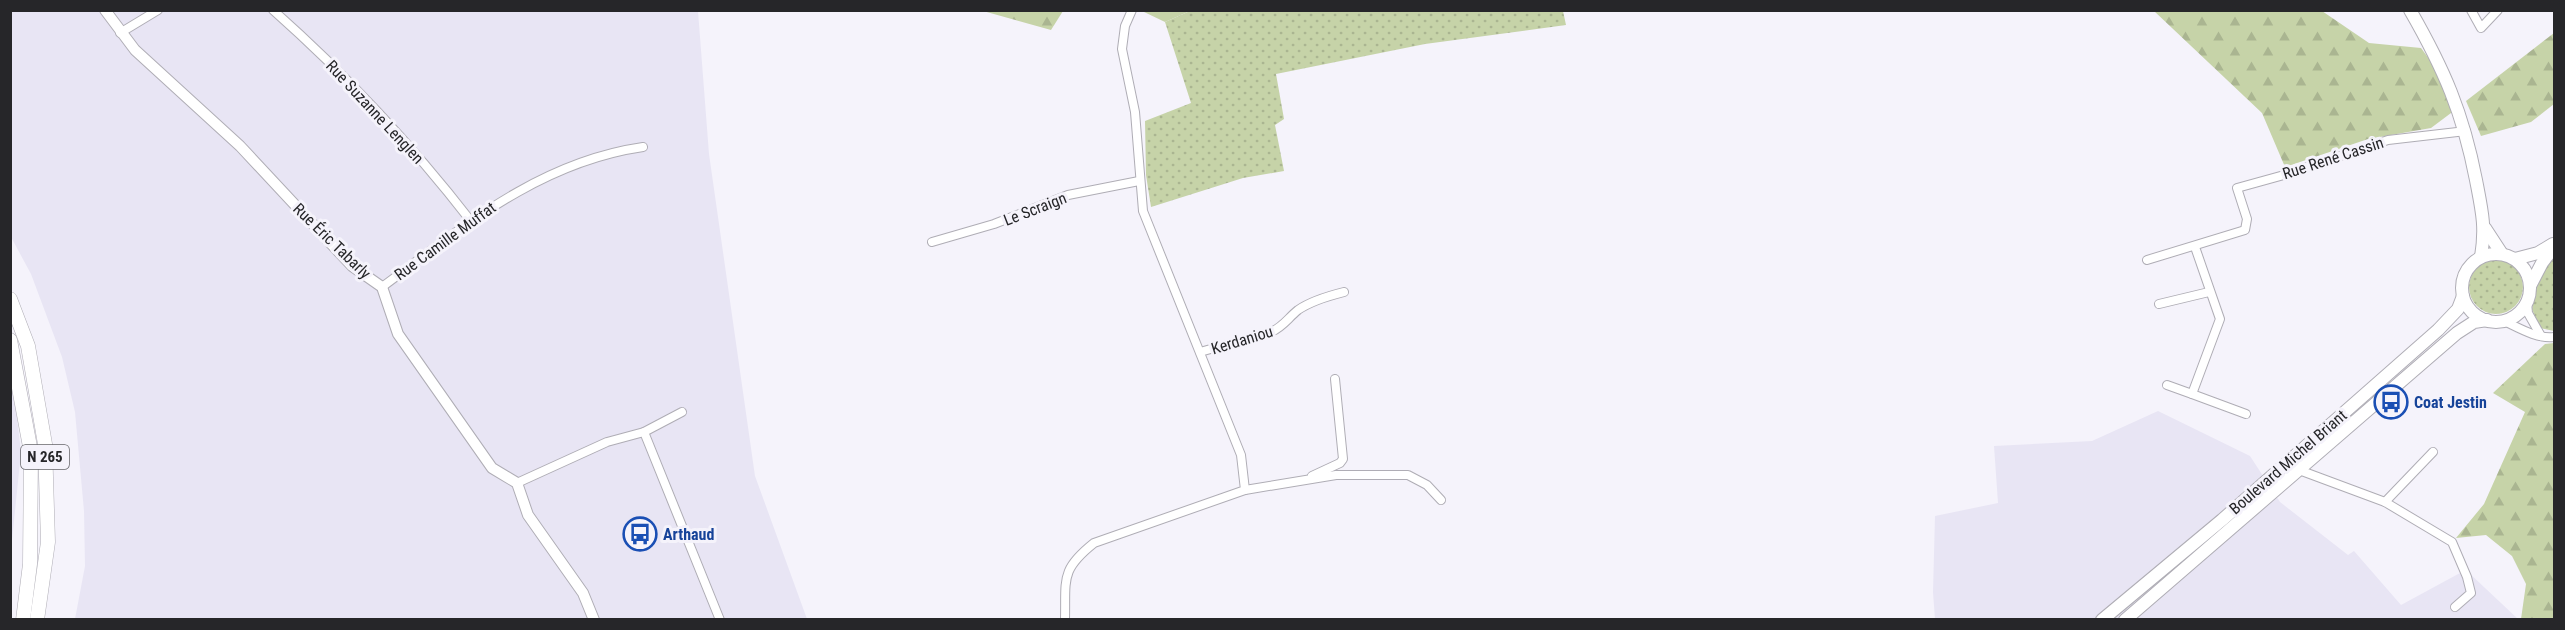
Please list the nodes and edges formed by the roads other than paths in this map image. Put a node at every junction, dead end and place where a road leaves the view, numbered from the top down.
1 (105, 10) edge
2 (158, 10) edge
3 (273, 10) edge
4 (1132, 10) edge
5 (2410, 10) edge
6 (2471, 10) edge
7 (2498, 10) edge
8 (120, 33) junction
9 (2466, 131) junction
10 (643, 147) dead end
11 (1139, 181) junction
12 (470, 220) junction
13 (2485, 228) junction
14 (932, 242) dead end
15 (2554, 245) edge
16 (2195, 247) junction
17 (2502, 254) junction
18 (2481, 257) junction
19 (2515, 259) junction
20 (2147, 260) dead end
21 (2530, 286) junction
22 (382, 287) junction
23 (1344, 292) dead end
24 (2209, 292) junction
25 (2463, 297) junction
26 (10, 299) edge
27 (2527, 303) junction
28 (2158, 304) dead end
29 (2487, 320) junction
30 (2504, 321) junction
31 (2541, 336) junction
32 (2554, 337) edge
33 (10, 340) edge
34 (1200, 352) junction
35 (1335, 379) dead end
36 (2167, 385) dead end
37 (2192, 394) junction
38 (682, 412) dead end
39 (2246, 414) dead end
40 (644, 432) junction
41 (2433, 452) dead end
42 (2299, 470) junction
43 (1307, 480) junction
44 (516, 483) junction
45 (1245, 490) junction
46 (1442, 500) dead end
47 (2385, 502) junction
48 (2148, 582) junction
49 (2158, 592) junction
50 (2455, 607) dead end
51 (22, 620) edge
52 (37, 620) edge
53 (594, 620) edge
54 (720, 620) edge
55 (1065, 620) edge
56 (2102, 620) edge
57 (2125, 620) edge

1 - 8 street, Rue Éric Tabarly
2 - 8 street
3 - 12 street, Rue Suzanne Lenglen
4 - 11 street
5 - 9 main road
6 - 7 street
8 - 22 street, Rue Éric Tabarly
9 - 13 main road
9 - 16 street, Rue René Cassin
10 - 12 street, Rue Camille Muffat
11 - 14 street, Le Scraign
11 - 34 street
12 - 22 street, Rue Camille Muffat
13 - 17 main road
13 - 18 main road
15 - 19 main road
15 - 21 main road
16 - 20 street
16 - 24 street
17 - 18 main road
17 - 19 main road
18 - 25 main road
19 - 21 main road
21 - 27 main road
22 - 44 street, Rue Éric Tabarly
23 - 34 street, Kerdaniou
24 - 28 street
24 - 37 street
25 - 29 main road
25 - 48 main road, Boulevard Michel Briant
26 - 52 highway, N 265
27 - 30 main road
27 - 31 street
29 - 30 main road
29 - 42 main road, Boulevard Michel Briant
30 - 31 street
31 - 32 street
33 - 51 highway, N 265
34 - 45 street
35 - 43 street
36 - 37 street
37 - 39 street
38 - 40 street
40 - 44 street
40 - 54 street
41 - 47 street
42 - 47 street
42 - 49 main road, Boulevard Michel Briant
43 - 45 street
43 - 46 street
44 - 53 street
45 - 55 street
47 - 50 street
48 - 49 main road
48 - 56 main road, Boulevard Michel Briant
49 - 57 main road, Boulevard Michel Briant

